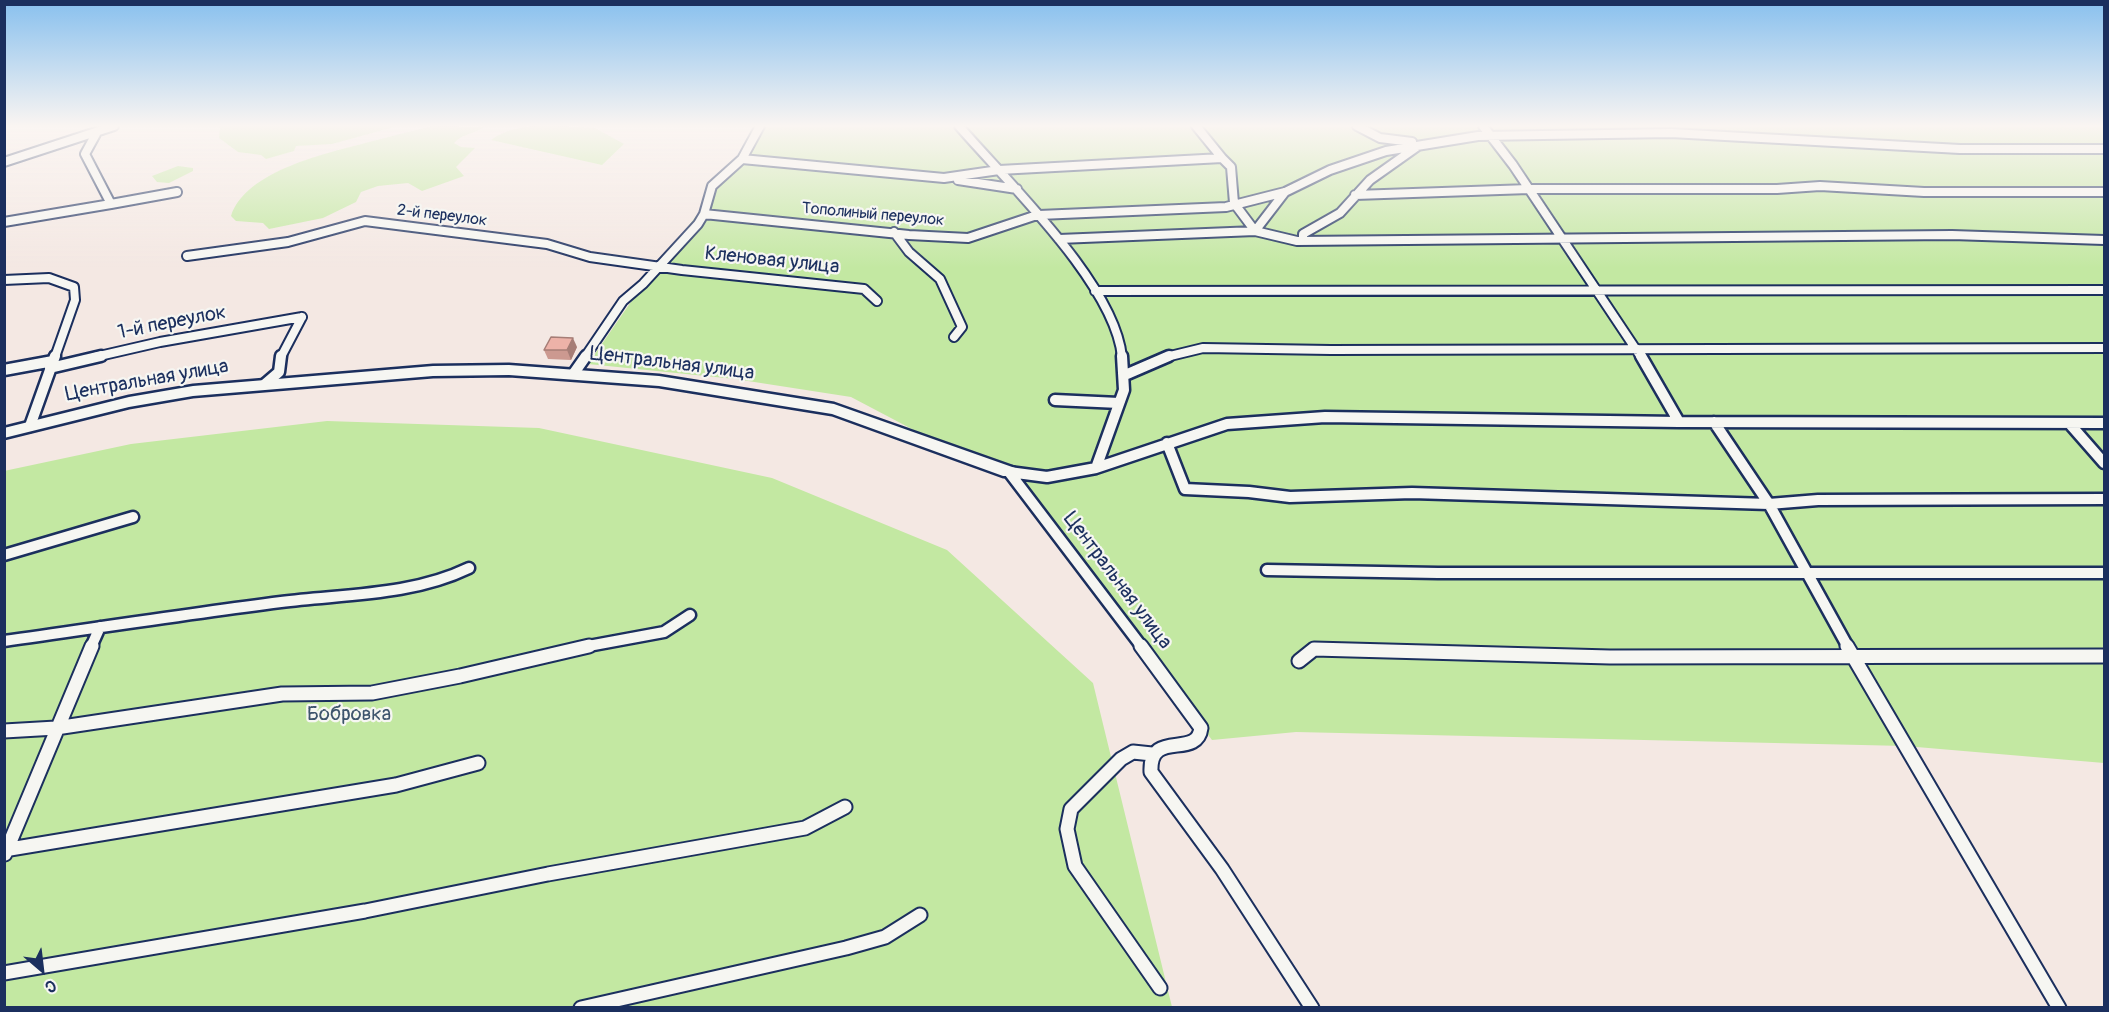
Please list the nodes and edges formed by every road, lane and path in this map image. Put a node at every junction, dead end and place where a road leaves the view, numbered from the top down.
1 (95, 173) edge
2 (726, 173) edge
3 (893, 173) edge
4 (977, 173) edge
5 (1002, 173) edge
6 (1232, 173) edge
7 (1323, 173) edge
8 (1380, 173) edge
9 (1518, 173) edge
10 (944, 178) junction
11 (1017, 189) junction
12 (1529, 189) junction
13 (177, 192) dead end
14 (1285, 192) junction
15 (2104, 192) edge
16 (1355, 195) junction
17 (1234, 203) junction
18 (111, 204) junction
19 (704, 214) junction
20 (1038, 215) junction
21 (4, 222) edge
22 (1255, 231) junction
23 (894, 232) junction
24 (1059, 238) junction
25 (1562, 238) junction
26 (1303, 240) junction
27 (2104, 240) edge
28 (187, 256) dead end
29 (659, 266) junction
30 (4, 280) edge
31 (2104, 290) edge
32 (1095, 291) junction
33 (1597, 291) junction
34 (877, 301) dead end
35 (954, 337) dead end
36 (1636, 348) junction
37 (2104, 348) edge
38 (52, 364) junction
39 (4, 370) edge
40 (574, 372) junction
41 (1125, 375) junction
42 (265, 384) junction
43 (1055, 399) dead end
44 (1119, 404) junction
45 (1679, 422) junction
46 (1714, 422) junction
47 (2069, 423) junction
48 (2104, 423) edge
49 (30, 426) junction
50 (4, 433) edge
51 (1167, 443) junction
52 (2104, 463) edge
53 (1096, 468) junction
54 (1009, 472) junction
55 (2104, 499) edge
56 (1769, 504) junction
57 (133, 517) dead end
58 (4, 555) edge
59 (469, 568) dead end
60 (1267, 570) dead end
61 (2104, 573) edge
62 (1808, 574) junction
63 (690, 615) dead end
64 (100, 627) junction
65 (4, 641) edge
66 (2104, 656) edge
67 (1853, 657) junction
68 (1299, 662) dead end
69 (56, 728) junction
70 (4, 731) edge
71 (1152, 754) junction
72 (478, 763) dead end
73 (845, 807) dead end
74 (5, 852) edge
75 (920, 915) dead end
76 (4, 973) edge
77 (1160, 988) dead end
78 (581, 1008) edge
79 (1312, 1008) edge
80 (2059, 1008) edge

1 - 18 street
2 - 19 street
3 - 10 street
4 - 10 street
5 - 11 street
6 - 17 street
7 - 14 street
8 - 16 street
9 - 12 street
10 - 11 street
11 - 20 street
12 - 15 street
12 - 16 street
12 - 25 street
13 - 18 street
14 - 17 street, Тополиный переулок
14 - 22 street
16 - 26 street
17 - 20 street, Тополиный переулок
17 - 22 street
18 - 21 street
19 - 23 street, Тополиный переулок
19 - 29 street
20 - 23 street, Тополиный переулок
20 - 24 street
22 - 24 street
22 - 26 street
23 - 35 street
24 - 32 street
25 - 26 street
25 - 27 street
25 - 33 street
28 - 29 street, 2-й переулок
29 - 34 street, Кленовая улица
29 - 40 street
30 - 38 street
31 - 33 street
32 - 33 street
32 - 41 street
33 - 36 street
36 - 37 street
36 - 41 street
36 - 45 street
38 - 39 street, 1-й переулок
38 - 42 street, 1-й переулок
38 - 49 street
40 - 42 street, Центральная улица
40 - 54 street, Центральная улица
41 - 44 street
42 - 49 street, Центральная улица
43 - 44 street
44 - 53 street
45 - 46 street
45 - 51 street
46 - 47 street
46 - 56 street
47 - 48 street
47 - 52 street
49 - 50 street, Центральная улица
51 - 53 street
51 - 56 street
53 - 54 street
54 - 71 street, Центральная улица
55 - 56 street
56 - 62 street
57 - 58 street
59 - 64 street
60 - 62 street
61 - 62 street
62 - 67 street
63 - 69 street
64 - 65 street
64 - 69 street
66 - 67 street
67 - 68 street
67 - 80 street
69 - 70 street
69 - 74 street
71 - 77 street
71 - 79 street
72 - 74 street
73 - 76 street
75 - 78 street

